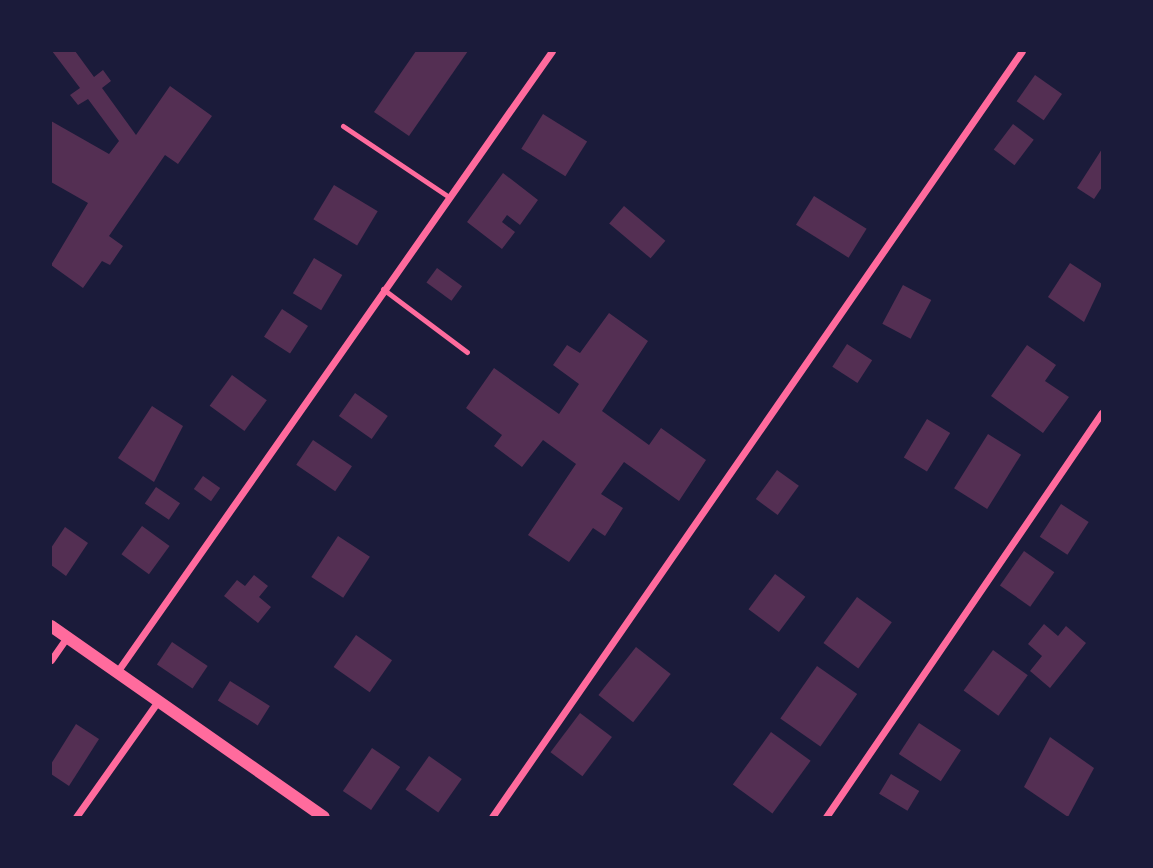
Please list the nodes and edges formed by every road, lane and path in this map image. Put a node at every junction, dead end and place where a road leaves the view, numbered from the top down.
1 (552, 51) edge
2 (1022, 51) edge
3 (343, 127) dead end
4 (446, 195) junction
5 (382, 289) junction
6 (467, 352) dead end
7 (1102, 414) edge
8 (51, 626) edge
9 (67, 637) junction
10 (51, 660) edge
11 (117, 672) junction
12 (159, 701) junction
13 (76, 817) edge
14 (324, 817) edge
15 (492, 817) edge
16 (826, 817) edge

1 - 4 street
2 - 15 street
3 - 4 lane
4 - 5 street
5 - 6 lane
5 - 11 street
7 - 16 street
8 - 9 street
9 - 10 street
9 - 11 street
11 - 12 street
12 - 13 street
12 - 14 street

